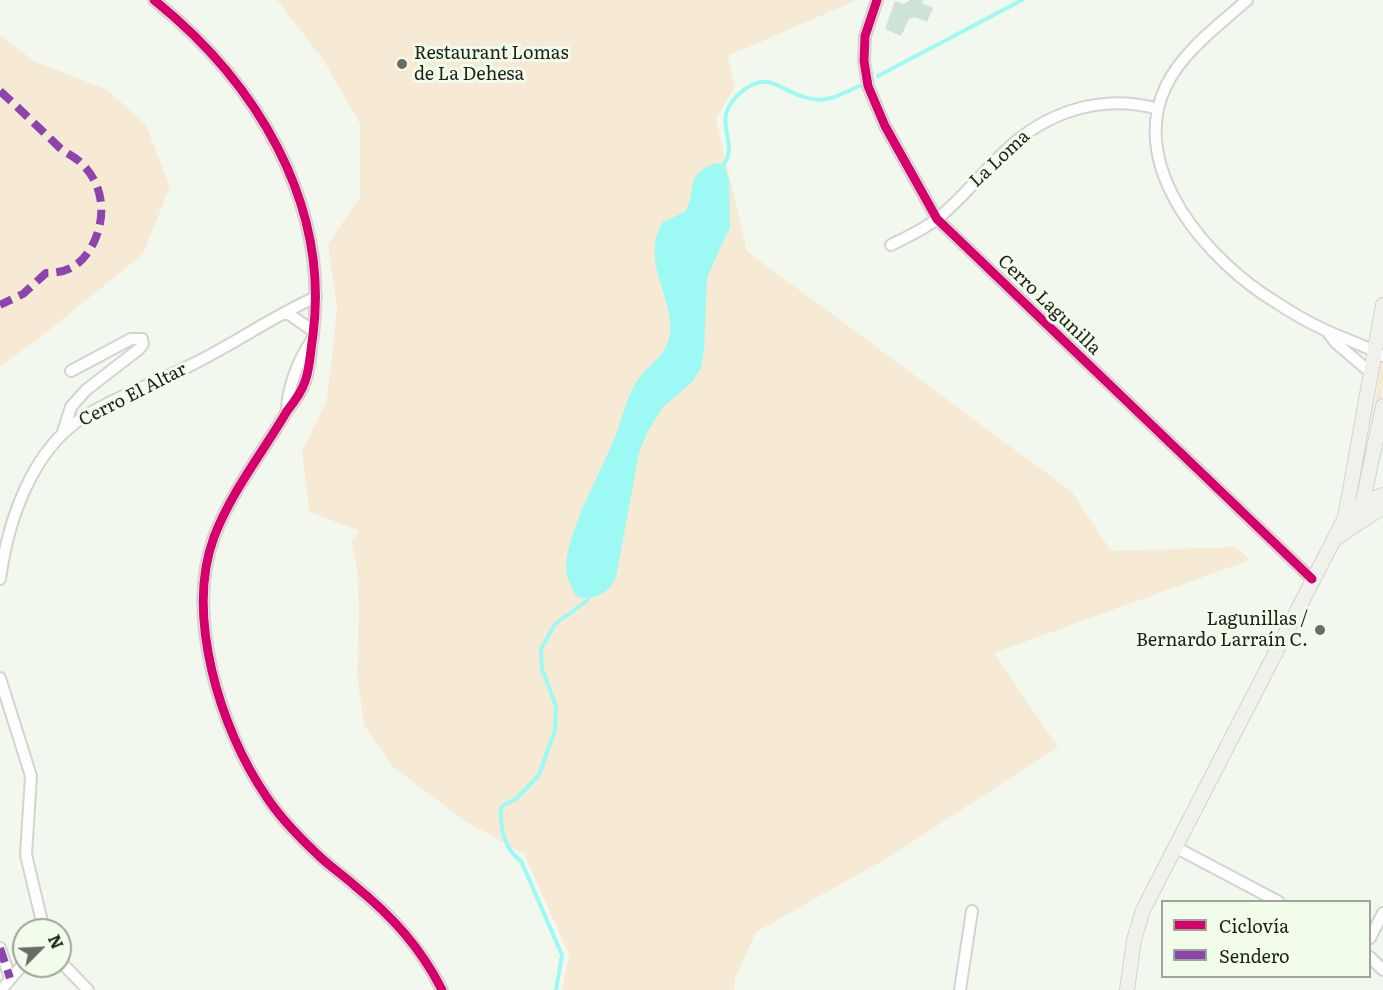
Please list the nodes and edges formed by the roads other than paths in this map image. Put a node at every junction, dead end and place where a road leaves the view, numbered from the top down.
1 (154, 0) edge
2 (877, 0) edge
3 (1246, 0) edge
4 (1158, 109) junction
5 (937, 219) junction
6 (891, 245) dead end
7 (316, 297) junction
8 (1383, 305) edge
9 (284, 314) junction
10 (1327, 331) junction
11 (313, 336) junction
12 (1379, 353) edge
13 (72, 371) dead end
14 (1370, 372) junction
15 (1383, 406) edge
16 (62, 434) junction
17 (1374, 462) junction
18 (1383, 475) edge
19 (1383, 495) edge
20 (1364, 502) junction
21 (1383, 507) edge
22 (1346, 524) junction
23 (0, 579) edge
24 (1312, 579) junction
25 (0, 678) edge
26 (1175, 847) junction
27 (1275, 900) edge
28 (972, 911) dead end
29 (1383, 914) edge
30 (42, 918) edge
31 (1371, 936) edge
32 (0, 948) edge
33 (1371, 958) edge
34 (1383, 970) edge
35 (72, 974) edge
36 (10, 978) joint
37 (1, 990) edge
38 (88, 990) edge
39 (442, 990) edge
40 (960, 990) edge
41 (1127, 990) edge

1 - 7 street
2 - 5 street, Cerro Lagunilla
3 - 4 street
4 - 5 street, La Loma
4 - 10 street
5 - 6 street, La Loma
5 - 24 street, Cerro Lagunilla
7 - 9 street, Cerro El Altar
7 - 11 street
8 - 12 main road
9 - 11 street
9 - 16 street, Cerro El Altar
10 - 12 street
10 - 14 street
11 - 39 street
12 - 14 main road
13 - 16 street
14 - 22 main road
15 - 17 main road
16 - 23 street, Cerro El Altar
17 - 18 main road
17 - 20 main road
19 - 20 main road
20 - 22 main road
21 - 22 main road
22 - 24 main road
24 - 26 main road
25 - 30 street
26 - 27 street
26 - 41 main road
28 - 40 street
29 - 31 street
32 - 36 street
33 - 34 street
35 - 38 street
36 - 37 street

